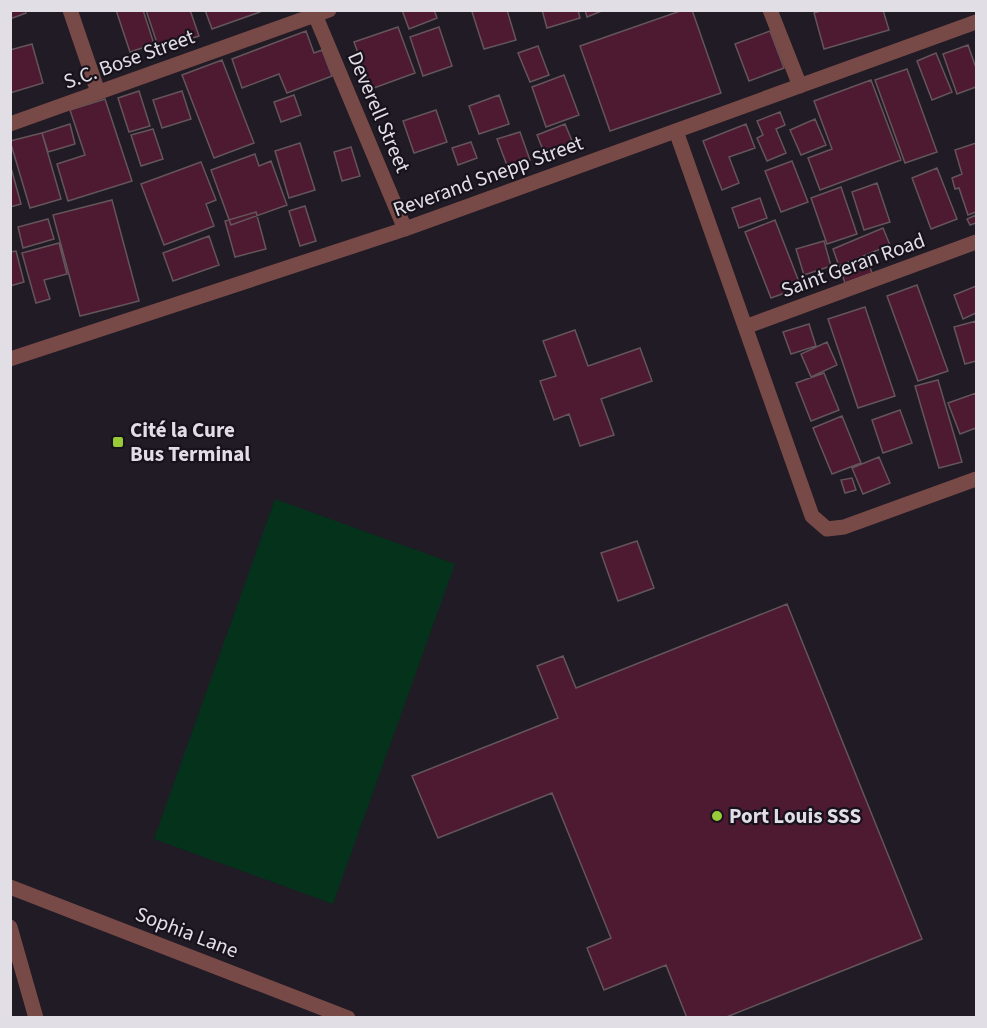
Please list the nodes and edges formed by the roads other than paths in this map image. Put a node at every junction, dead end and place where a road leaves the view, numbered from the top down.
1 (70, 10) edge
2 (770, 10) edge
3 (319, 12) edge
4 (976, 22) edge
5 (800, 86) junction
6 (98, 92) junction
7 (10, 124) edge
8 (676, 131) junction
9 (405, 229) junction
10 (976, 242) edge
11 (745, 327) junction
12 (10, 359) edge
13 (976, 478) edge
14 (10, 887) edge
15 (10, 927) edge
16 (36, 1017) edge
17 (348, 1017) edge

1 - 6 street
2 - 5 street
3 - 6 street, S.C. Bose Street
3 - 9 street, Deverell Street
4 - 5 street, Reverand Snepp Street
5 - 8 street, Reverand Snepp Street
6 - 7 street, S.C. Bose Street
8 - 9 street, Reverand Snepp Street
8 - 11 street
9 - 12 street, Reverand Snepp Street
10 - 11 street, Saint Geran Road
11 - 13 street
14 - 17 street, Sophia Lane
15 - 16 street

